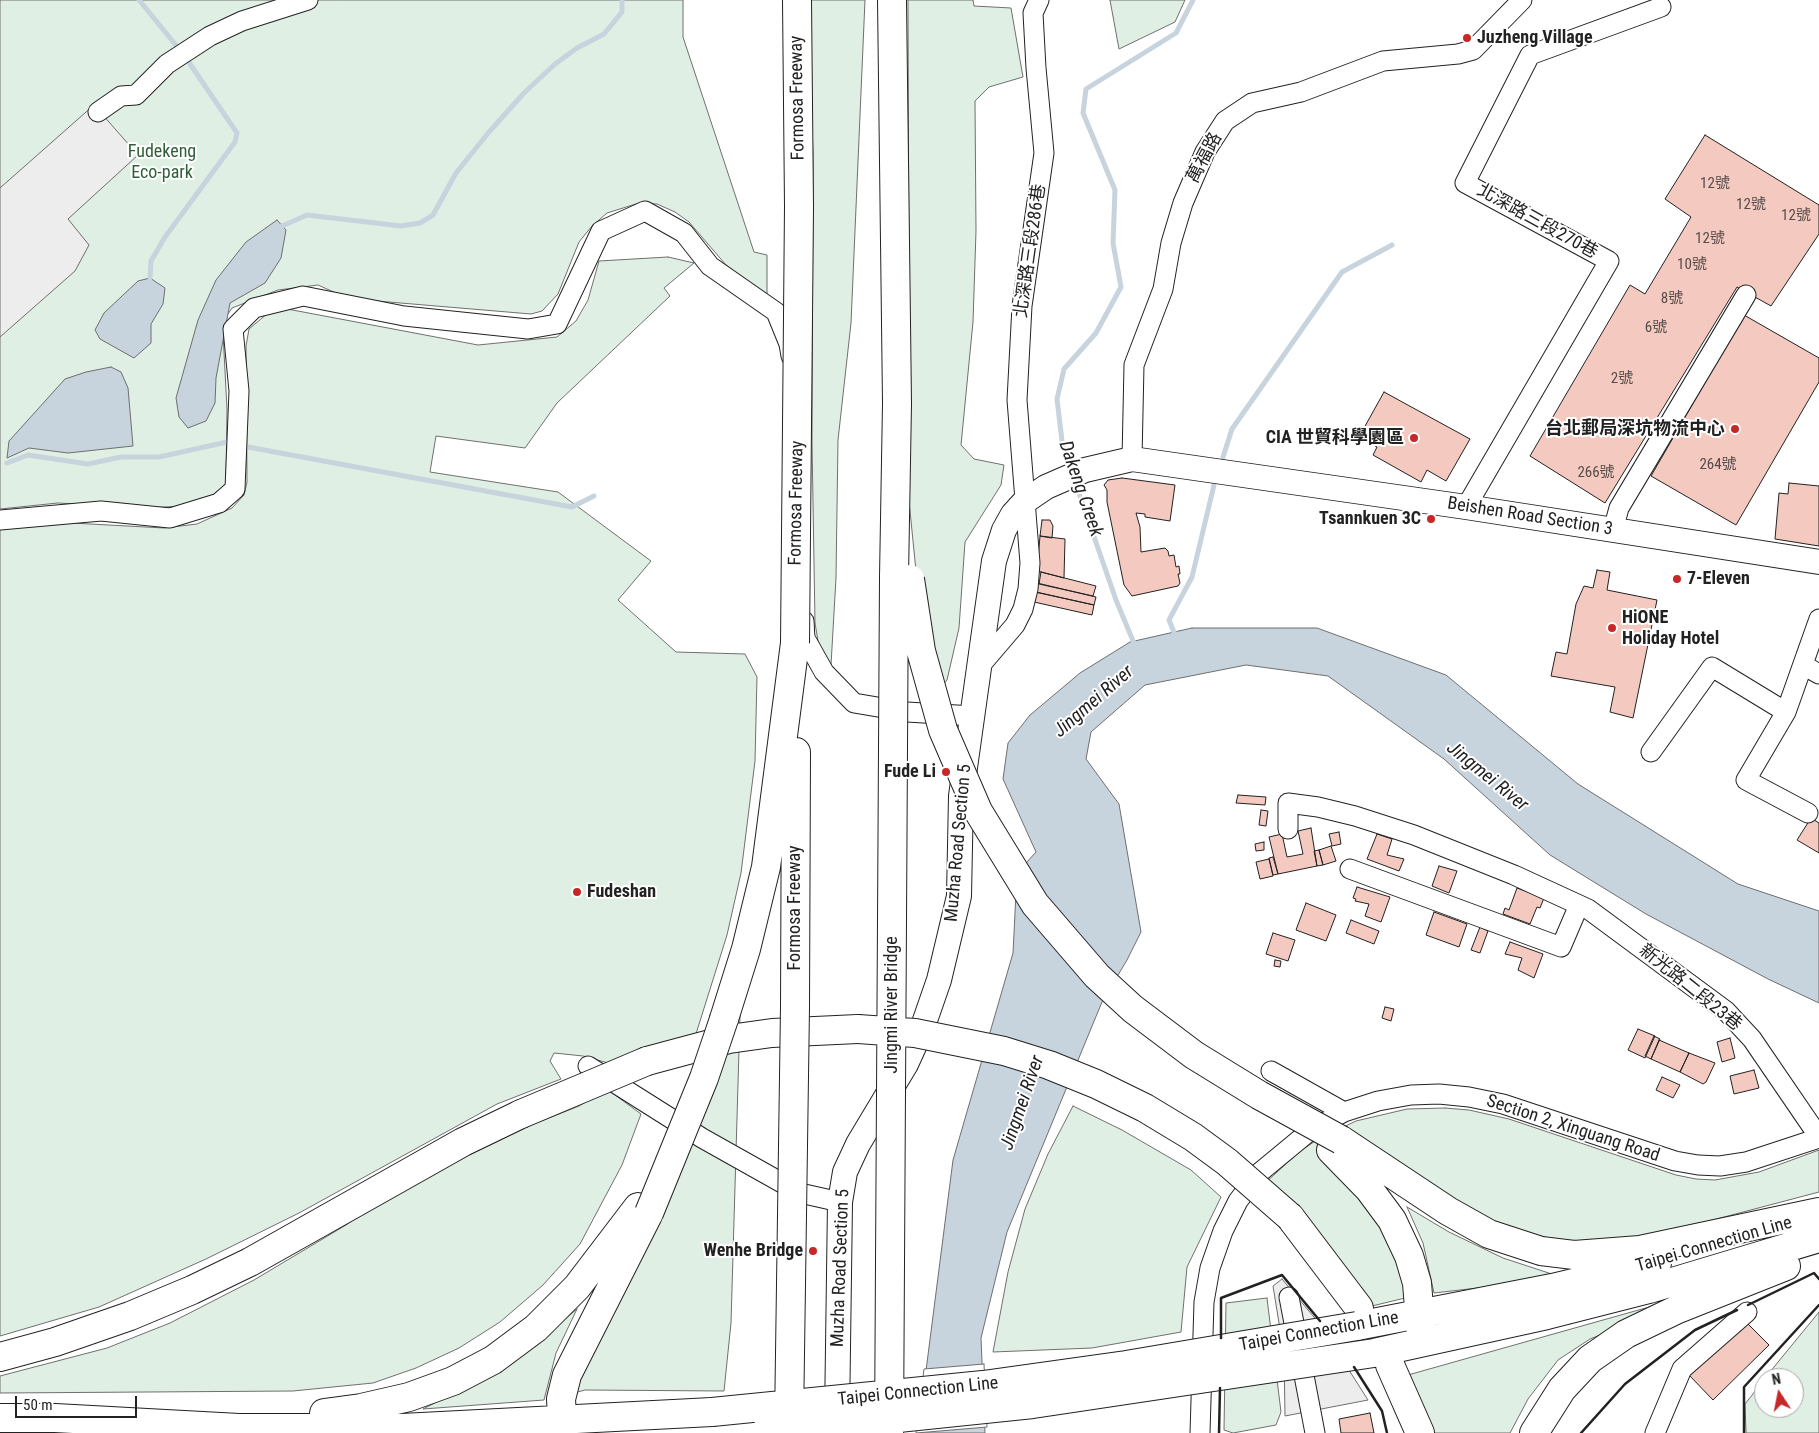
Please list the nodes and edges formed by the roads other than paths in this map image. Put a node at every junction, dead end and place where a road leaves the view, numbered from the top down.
1 (308, 0) edge
2 (797, 0) edge
3 (892, 0) edge
4 (1039, 0) edge
5 (1522, 0) edge
6 (1661, 7) dead end
7 (98, 112) dead end
8 (1746, 295) dead end
9 (1132, 459) junction
10 (1024, 502) junction
11 (1466, 507) junction
12 (0, 520) edge
13 (1613, 530) junction
14 (1819, 562) edge
15 (902, 578) junction
16 (1819, 619) edge
17 (795, 644) junction
18 (1803, 665) junction
19 (980, 666) junction
20 (1819, 674) edge
21 (1786, 712) junction
22 (973, 716) junction
23 (1651, 752) dead end
24 (1808, 813) dead end
25 (1288, 829) dead end
26 (1350, 869) dead end
27 (1579, 905) junction
28 (588, 1066) dead end
29 (1271, 1071) dead end
30 (1344, 1112) junction
31 (1819, 1137) edge
32 (1336, 1145) junction
33 (840, 1202) junction
34 (643, 1210) junction
35 (1819, 1213) edge
36 (1819, 1238) edge
37 (1819, 1251) edge
38 (1289, 1297) dead end
39 (1747, 1312) dead end
40 (1420, 1314) junction
41 (1358, 1317) junction
42 (1421, 1343) junction
43 (0, 1357) edge
44 (1382, 1359) junction
45 (0, 1418) edge
46 (55, 1418) junction
47 (563, 1427) edge
48 (765, 1432) edge
49 (755, 1433) edge
50 (789, 1433) edge
51 (836, 1433) edge
52 (889, 1433) edge
53 (1200, 1433) edge
54 (1315, 1433) edge
55 (1420, 1433) edge
56 (1534, 1433) edge
57 (1655, 1433) edge

1 - 7 street
2 - 17 highway, Formosa Freeway, bridge
3 - 15 highway
4 - 10 street, 北深路三段286巷
5 - 9 street, 萬福路
6 - 11 street, 北深路三段270巷
8 - 13 street
9 - 10 main road
9 - 11 main road, Beishen Road Section 3
10 - 19 main road, Muzha Road Section 5
10 - 19 street, 北深路三段286巷
11 - 13 main road, Beishen Road Section 3
12 - 22 street
13 - 14 main road, Beishen Road Section 3
15 - 32 highway, bridge
15 - 52 highway, Jingmi River Bridge, bridge
16 - 18 street
17 - 34 highway, bridge
17 - 50 highway, Formosa Freeway, bridge
18 - 20 street
18 - 21 street
19 - 22 main road, Muzha Road Section 5
21 - 23 street
21 - 24 street
22 - 33 main road, Muzha Road Section 5, bridge
25 - 27 street, 新光路二段23巷
26 - 27 street
27 - 31 street, 新光路二段23巷
28 - 33 street
29 - 30 street
30 - 31 street, Section 2, Xinguang Road
30 - 53 street, Section 2, Xinguang Road
32 - 35 highway
32 - 40 highway
33 - 51 main road, Muzha Road Section 5
34 - 46 highway
34 - 47 highway
35 - 40 highway, Taipei Connection Line
36 - 42 highway, Taipei Connection Line
37 - 56 highway
38 - 54 street
39 - 57 street
40 - 41 highway, Taipei Connection Line
40 - 42 highway
41 - 43 highway, bridge
41 - 47 highway, Taipei Connection Line, bridge
42 - 44 highway, Taipei Connection Line
44 - 48 highway, Taipei Connection Line, bridge
44 - 55 highway
45 - 46 highway, Taipei Connection Line
46 - 47 highway, Taipei Connection Line
48 - 49 highway, Taipei Connection Line

